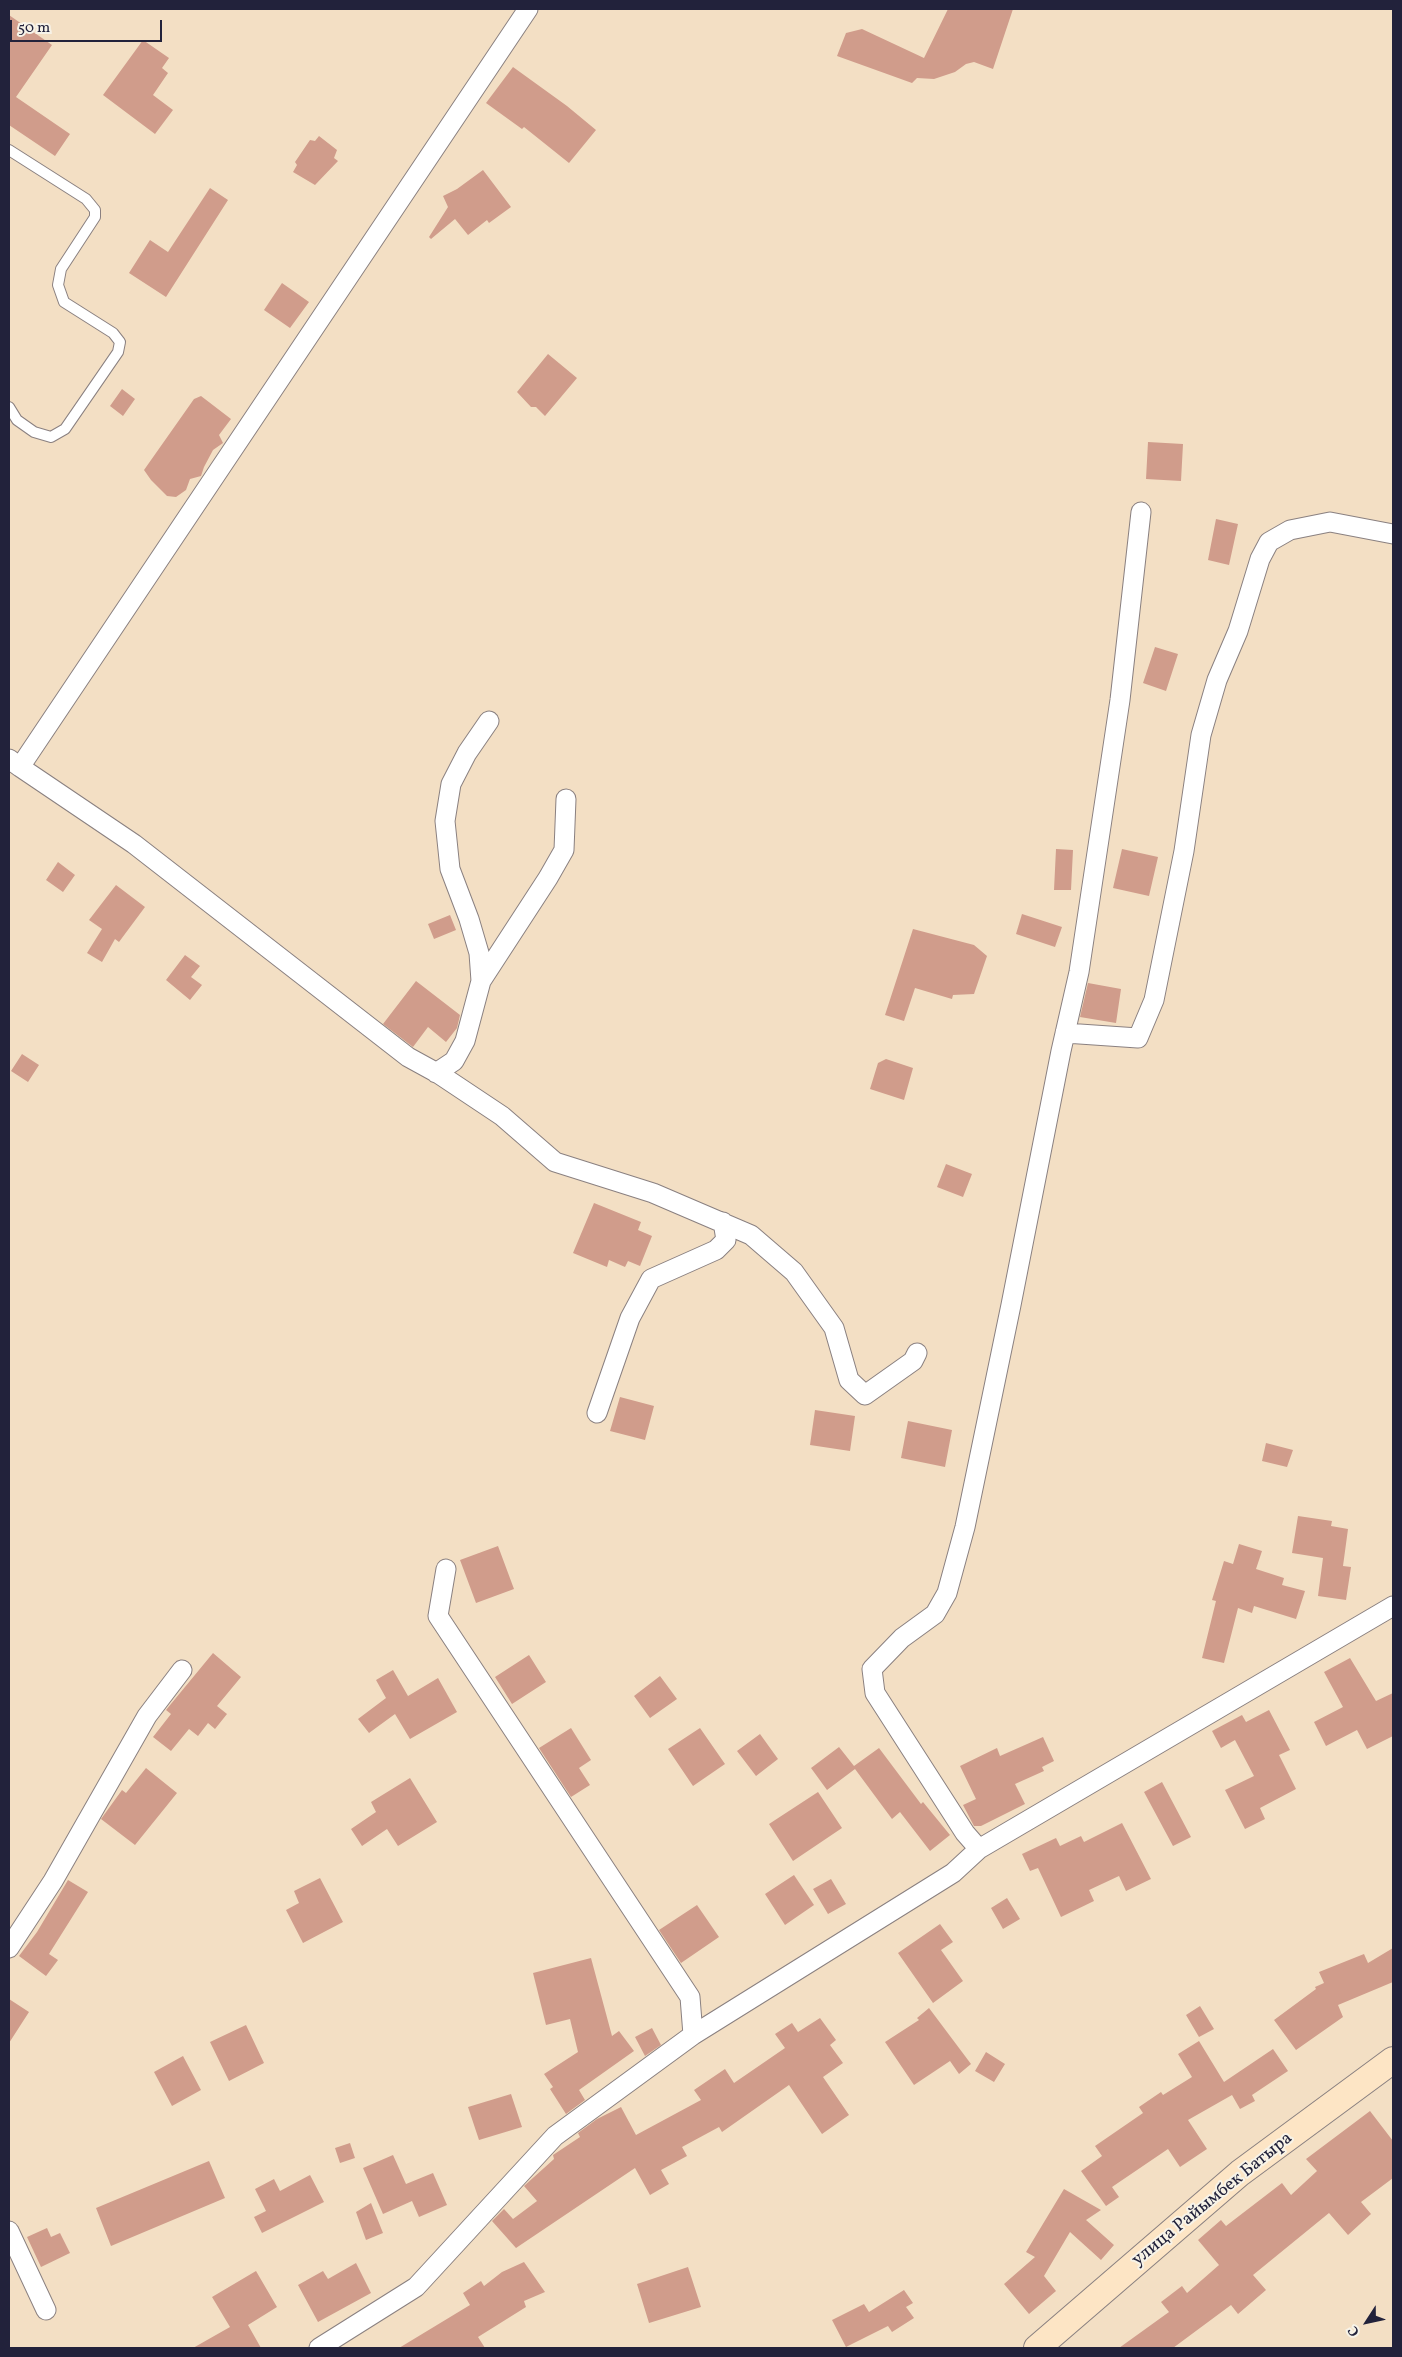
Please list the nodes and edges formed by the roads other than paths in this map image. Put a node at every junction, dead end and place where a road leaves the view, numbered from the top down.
1 (528, 9) edge
2 (9, 150) edge
3 (9, 406) edge
4 (1141, 512) dead end
5 (1393, 534) edge
6 (489, 721) dead end
7 (14, 763) edge
8 (566, 799) dead end
9 (481, 981) junction
10 (1065, 1033) junction
11 (436, 1073) junction
12 (723, 1222) junction
13 (917, 1353) dead end
14 (597, 1413) dead end
15 (446, 1569) dead end
16 (1393, 1606) edge
17 (182, 1670) dead end
18 (979, 1850) junction
19 (9, 1948) edge
20 (692, 2035) junction
21 (1393, 2060) edge
22 (9, 2231) edge
23 (46, 2310) dead end
24 (319, 2348) edge
25 (1038, 2348) edge

1 - 7 street
2 - 3 lane
4 - 10 street
5 - 10 street
6 - 9 street
7 - 11 street
8 - 9 street
9 - 11 street
10 - 18 street
11 - 12 street
12 - 13 street
12 - 14 street
15 - 20 street
16 - 18 street
17 - 19 street
18 - 20 street
20 - 24 street
21 - 25 street, улица Райымбек Батыра
22 - 23 street

